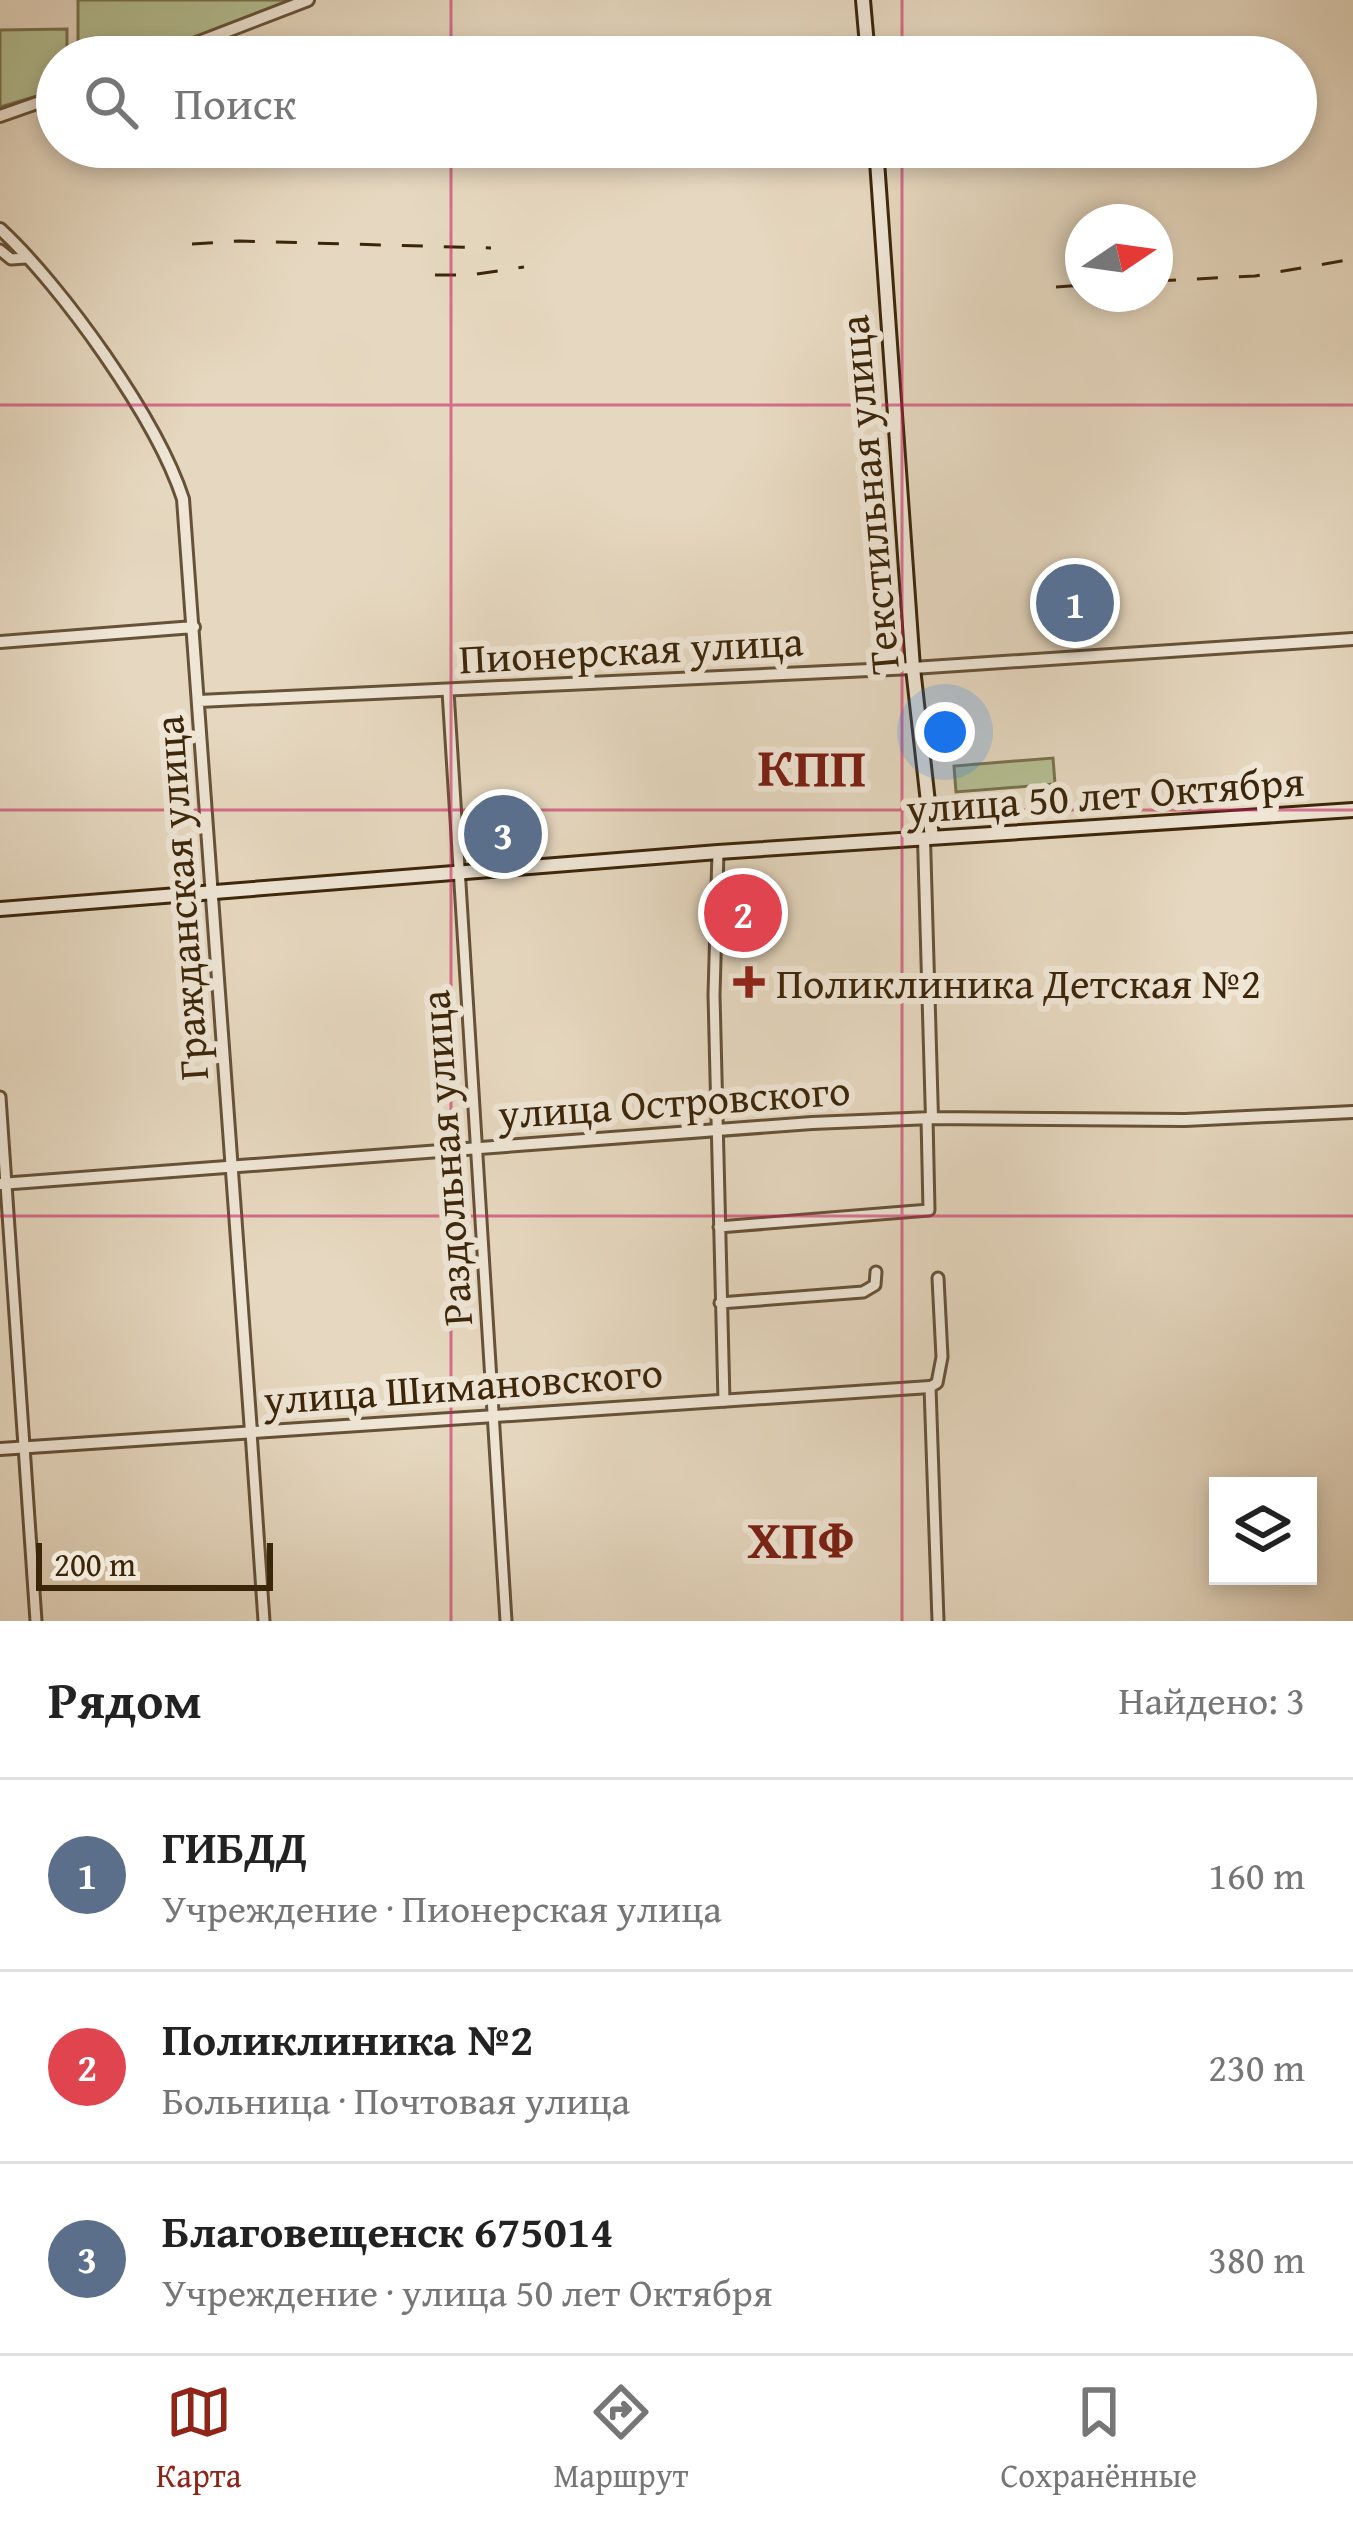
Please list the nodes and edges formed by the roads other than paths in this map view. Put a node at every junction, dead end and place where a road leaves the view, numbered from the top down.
1 (308, 0) edge
2 (863, 0) edge
3 (215, 36) edge
4 (866, 36) edge
5 (36, 103) edge
6 (0, 116) edge
7 (877, 168) edge
8 (0, 229) edge
9 (0, 250) edge
10 (26, 258) junction
11 (194, 627) junction
12 (1353, 639) edge
13 (0, 642) edge
14 (913, 668) junction
15 (448, 691) junction
16 (199, 701) junction
17 (1353, 810) edge
18 (928, 839) junction
19 (718, 852) junction
20 (460, 872) junction
21 (212, 892) junction
22 (0, 908) edge
23 (0, 1097) edge
24 (1353, 1112) edge
25 (930, 1118) junction
26 (716, 1130) junction
27 (478, 1149) junction
28 (232, 1167) junction
29 (3, 1184) edge
30 (719, 1227) junction
31 (876, 1272) dead end
32 (938, 1278) dead end
33 (720, 1303) junction
34 (930, 1387) junction
35 (724, 1401) junction
36 (494, 1416) junction
37 (251, 1432) junction
38 (24, 1447) junction
39 (0, 1449) edge
40 (36, 1621) edge
41 (264, 1621) edge
42 (506, 1621) edge
43 (938, 1621) edge

1 - 3 street
2 - 4 main road
5 - 6 street
7 - 14 main road, Текстильная улица
8 - 10 street, Гражданская улица
9 - 10 street
10 - 11 street, Гражданская улица
11 - 13 street
11 - 16 street, Гражданская улица
12 - 14 street, Пионерская улица
14 - 15 street, Пионерская улица
14 - 18 main road, Текстильная улица
15 - 16 street, Пионерская улица
15 - 20 street, Раздольная улица
16 - 21 street, Гражданская улица
17 - 18 main road, улица 50 лет Октября
18 - 19 main road, улица 50 лет Октября
18 - 25 street, Текстильная улица
19 - 20 main road, улица 50 лет Октября
19 - 26 street
20 - 21 main road, улица 50 лет Октября
20 - 27 street, Раздольная улица
21 - 22 main road, улица 50 лет Октября
21 - 28 street, Гражданская улица
23 - 29 street
24 - 25 street, улица Островского
25 - 26 street, улица Островского
25 - 30 street, Текстильная улица
26 - 27 street, улица Островского
26 - 30 street
27 - 28 street, улица Островского
27 - 36 street, Раздольная улица
28 - 29 street, улица Островского
28 - 37 street, Гражданская улица
29 - 38 street
30 - 33 street
31 - 33 street
32 - 34 street
33 - 35 street
34 - 35 street, улица Шимановского
34 - 43 street
35 - 36 street, улица Шимановского
36 - 37 street, улица Шимановского
36 - 42 street, Раздольная улица
37 - 38 street, улица Шимановского
37 - 41 street, Гражданская улица
38 - 39 street, улица Шимановского
38 - 40 street

